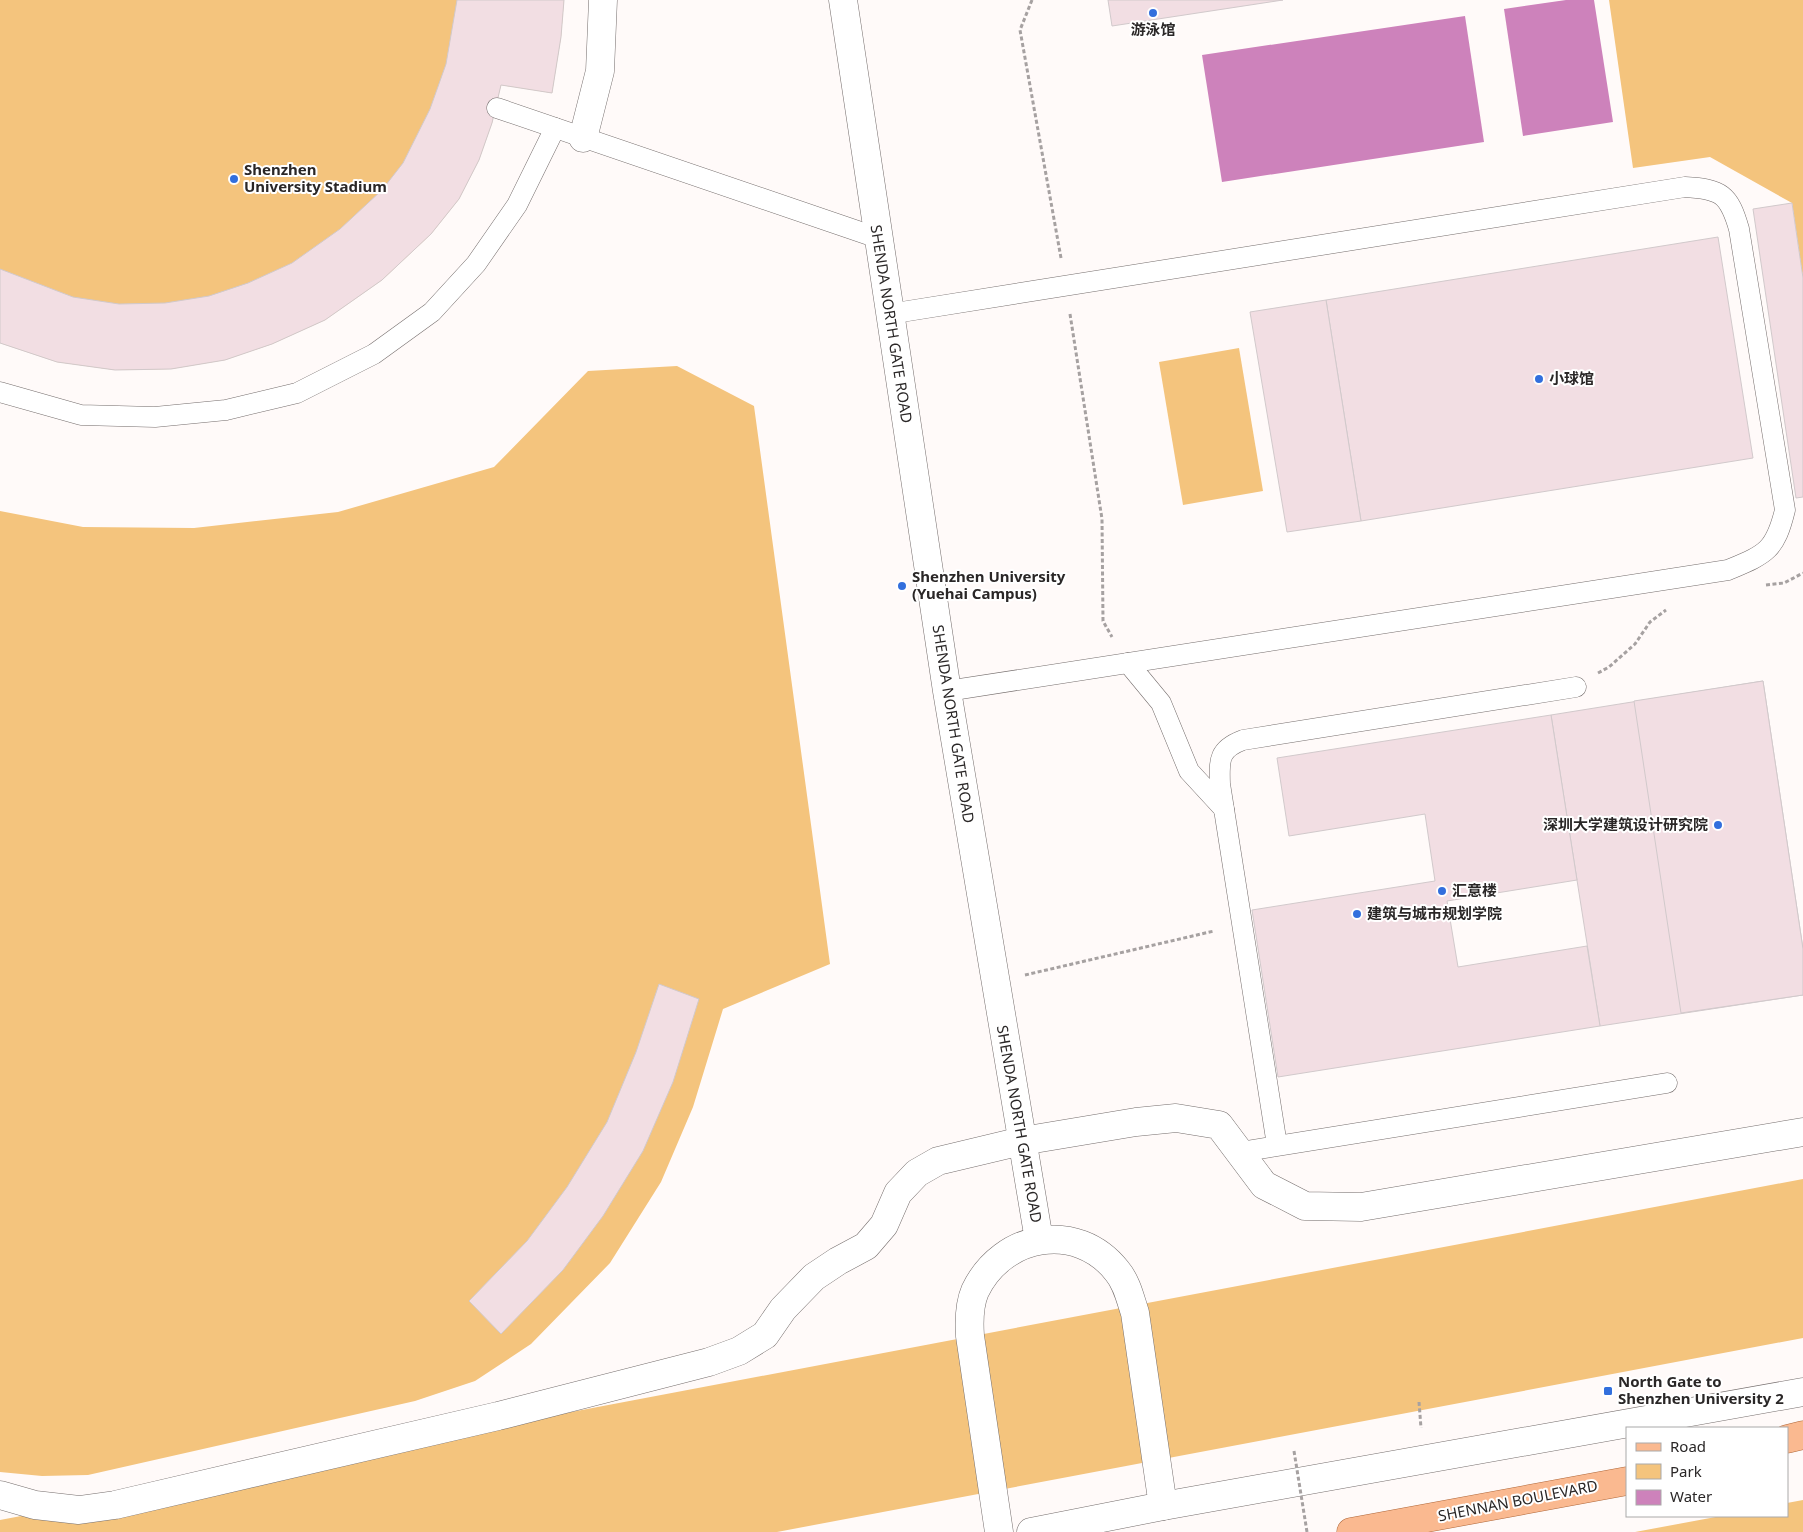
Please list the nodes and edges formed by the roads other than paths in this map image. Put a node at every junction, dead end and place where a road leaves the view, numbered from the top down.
1 (603, 0) edge
2 (843, 0) edge
3 (497, 108) dead end
4 (555, 128) junction
5 (583, 138) junction
6 (878, 238) junction
7 (889, 314) junction
8 (0, 392) edge
9 (1128, 663) junction
10 (1576, 687) road end
11 (947, 691) junction
12 (1224, 809) junction
13 (1667, 1083) dead end
14 (1803, 1132) edge
15 (1022, 1141) junction
16 (1277, 1145) junction
17 (1240, 1152) junction
18 (1039, 1240) junction
19 (1803, 1392) edge
20 (1803, 1435) edge
21 (1788, 1439) edge
22 (1803, 1449) edge
23 (1788, 1452) edge
24 (1626, 1479) edge
25 (0, 1495) edge
26 (1163, 1506) junction
27 (999, 1532) edge
28 (1032, 1532) edge
29 (1351, 1532) edge

1 - 5 street
2 - 6 street, SHENDA NORTH GATE ROAD
3 - 4 lane
4 - 5 lane
4 - 8 lane
5 - 6 lane
6 - 7 street, SHENDA NORTH GATE ROAD
7 - 9 lane
7 - 11 street, SHENDA NORTH GATE ROAD
9 - 11 lane
9 - 12 lane
10 - 12 lane
11 - 15 street, SHENDA NORTH GATE ROAD
12 - 16 lane
13 - 16 lane
14 - 17 street
15 - 17 street
15 - 18 street, SHENDA NORTH GATE ROAD
15 - 25 street
16 - 17 lane
18 - 26 street
18 - 27 street
19 - 26 street
20 - 21 main road
22 - 23 main road
24 - 29 main road, SHENNAN BOULEVARD
26 - 28 street

